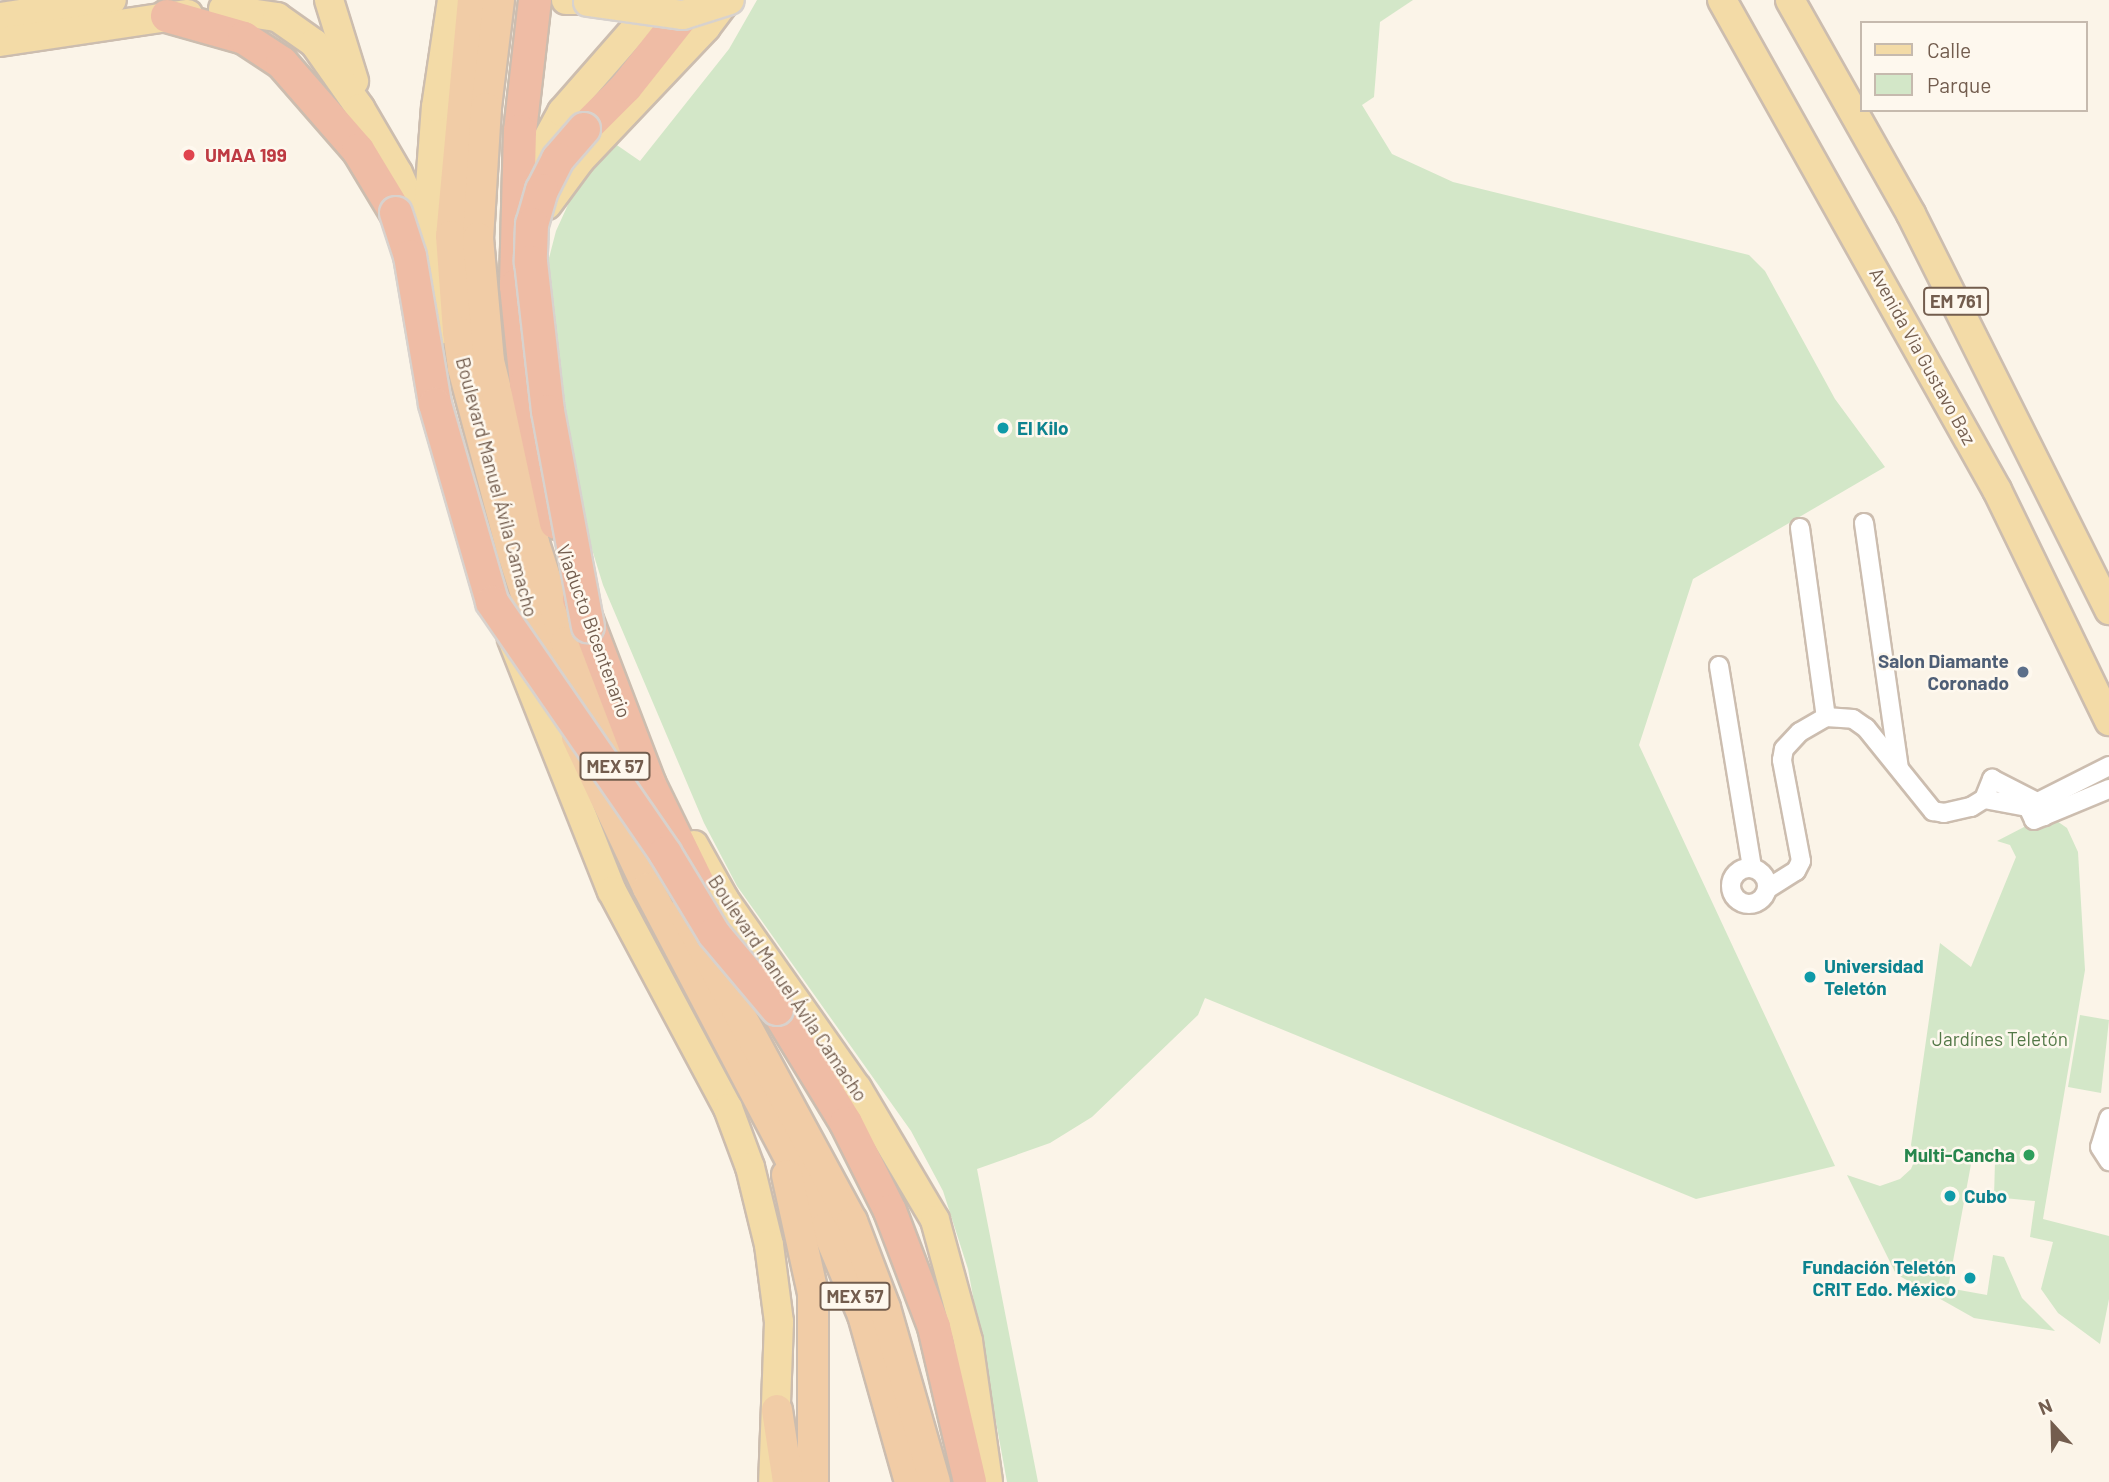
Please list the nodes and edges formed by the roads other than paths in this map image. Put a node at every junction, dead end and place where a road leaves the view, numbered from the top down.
1 (113, 0) edge
2 (268, 0) edge
3 (329, 0) edge
4 (452, 0) edge
5 (473, 0) edge
6 (499, 0) edge
7 (535, 0) edge
8 (545, 0) edge
9 (660, 0) edge
10 (695, 0) edge
11 (728, 0) edge
12 (1722, 0) edge
13 (1790, 0) edge
14 (586, 1) edge
15 (223, 9) junction
16 (167, 16) junction
17 (0, 17) edge
18 (0, 42) edge
19 (254, 43) junction
20 (324, 84) junction
21 (360, 108) junction
22 (350, 139) junction
23 (524, 182) junction
24 (413, 222) junction
25 (523, 258) junction
26 (1864, 523) dead end
27 (1800, 528) dead end
28 (2109, 610) edge
29 (588, 626) junction
30 (1719, 666) dead end
31 (1826, 717) junction
32 (2109, 721) edge
33 (2109, 766) edge
34 (1899, 771) junction
35 (2109, 789) edge
36 (1984, 799) junction
37 (2036, 808) junction
38 (1752, 868) junction
39 (1767, 889) junction
40 (776, 1009) junction
41 (2109, 1116) edge
42 (772, 1120) junction
43 (2109, 1160) edge
44 (777, 1410) junction
45 (773, 1482) edge
46 (788, 1482) edge
47 (813, 1482) edge
48 (910, 1482) edge
49 (935, 1482) edge
50 (970, 1482) edge
51 (988, 1482) edge

1 - 17 main road
2 - 15 main road
3 - 21 main road
4 - 24 main road, Boulevard Manuel Ávila Camacho
5 - 42 highway, Boulevard Manuel Ávila Camacho / MEX 57
6 - 49 highway, Boulevard Manuel Ávila Camacho / MEX 57
7 - 29 highway, Viaducto Bicentenario, bridge
8 - 23 main road, Boulevard Manuel Ávila Camacho
9 - 23 main road
10 - 29 highway, bridge
11 - 14 main road, bridge
11 - 25 main road
12 - 32 main road, Avenida Via Gustavo Baz
13 - 28 main road, EM 761
15 - 16 main road
15 - 21 main road
16 - 18 main road
16 - 19 highway
19 - 20 main road
19 - 22 highway
20 - 22 highway
20 - 24 main road
21 - 24 main road
22 - 24 highway
23 - 25 main road, Boulevard Manuel Ávila Camacho
24 - 40 highway, bridge
24 - 44 main road, Boulevard Manuel Ávila Camacho
25 - 51 main road, Boulevard Manuel Ávila Camacho
26 - 34 street
27 - 31 street
29 - 40 highway, Viaducto Bicentenario, bridge
30 - 38 street
31 - 34 street
31 - 39 street
33 - 37 street
34 - 36 street
35 - 37 street
36 - 37 street
36 - 37 street
38 - 39 street
38 - 39 street
40 - 50 highway, Viaducto Bicentenario
41 - 43 street
42 - 47 highway, MEX 57
42 - 48 highway, Boulevard Manuel Ávila Camacho / MEX 57
44 - 45 main road, Boulevard Manuel Ávila Camacho
44 - 46 highway

